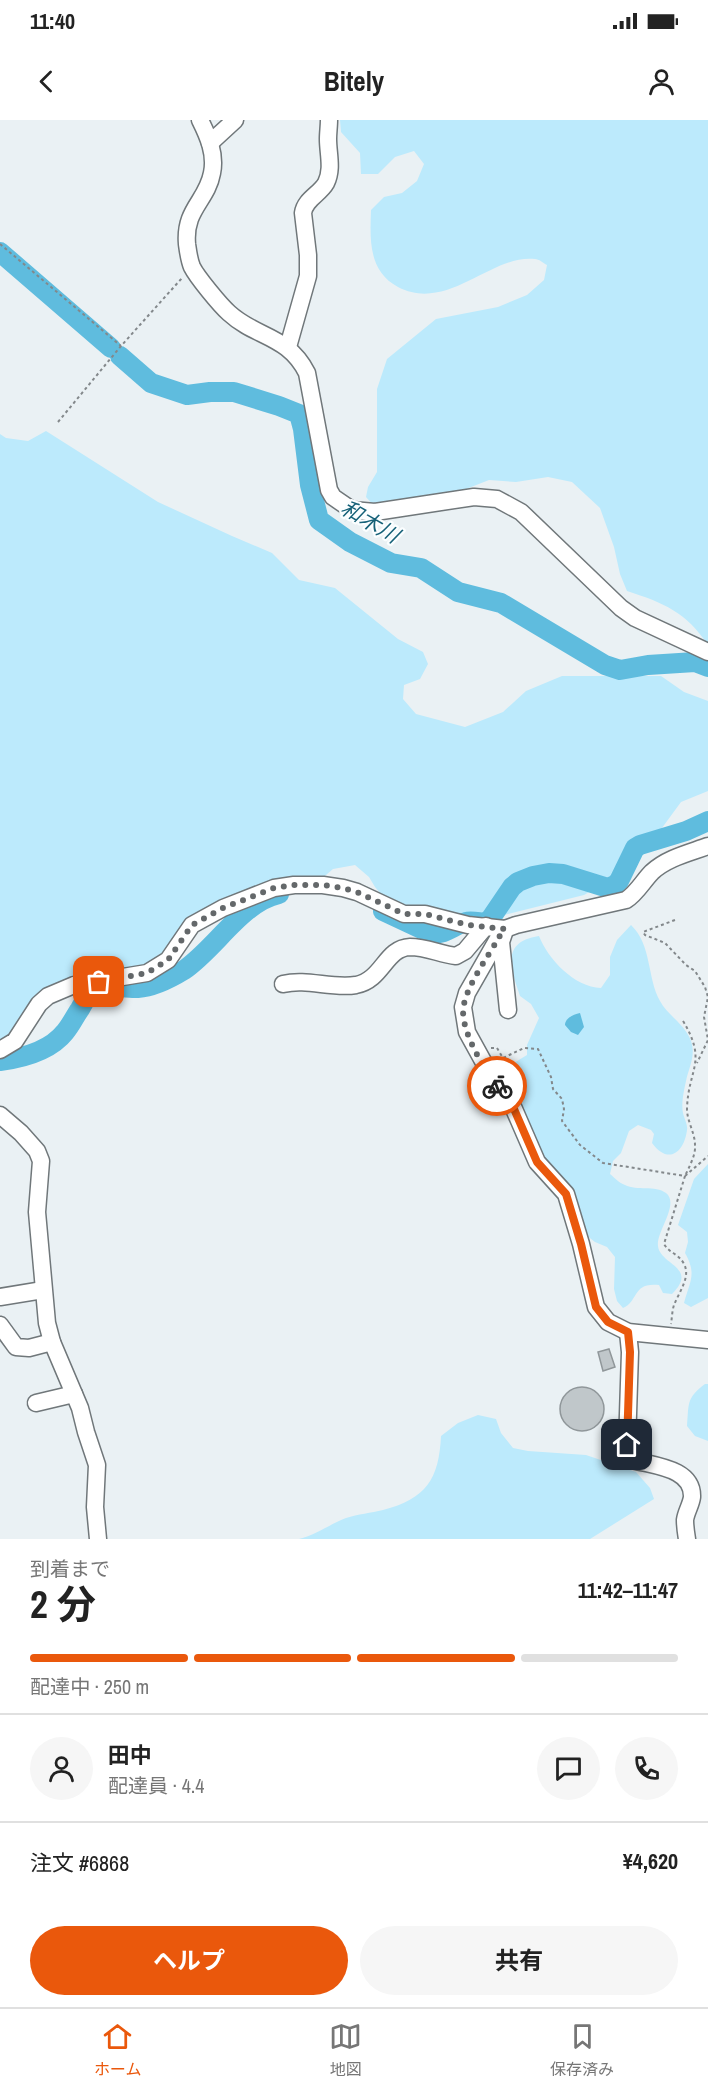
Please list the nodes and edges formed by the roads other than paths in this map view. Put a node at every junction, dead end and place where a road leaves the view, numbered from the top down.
1 (200, 120) edge
2 (235, 120) edge
3 (329, 120) edge
4 (210, 143) junction
5 (288, 347) junction
6 (708, 652) edge
7 (708, 846) edge
8 (486, 926) junction
9 (505, 929) junction
10 (283, 984) dead end
11 (508, 1010) dead end
12 (0, 1050) edge
13 (0, 1115) edge
14 (43, 1290) junction
15 (0, 1297) edge
16 (0, 1325) edge
17 (628, 1332) junction
18 (708, 1340) edge
19 (52, 1342) junction
20 (74, 1394) junction
21 (36, 1403) dead end
22 (98, 1539) edge
23 (687, 1539) edge

1 - 4 street
2 - 4 street
3 - 5 street
4 - 5 street
5 - 6 street
7 - 9 street
8 - 9 street
8 - 10 street
8 - 12 street
9 - 11 street
9 - 17 street
13 - 14 street
14 - 15 street
14 - 19 street
16 - 19 street
17 - 18 street
17 - 23 street
19 - 20 street
20 - 21 street
20 - 22 street

